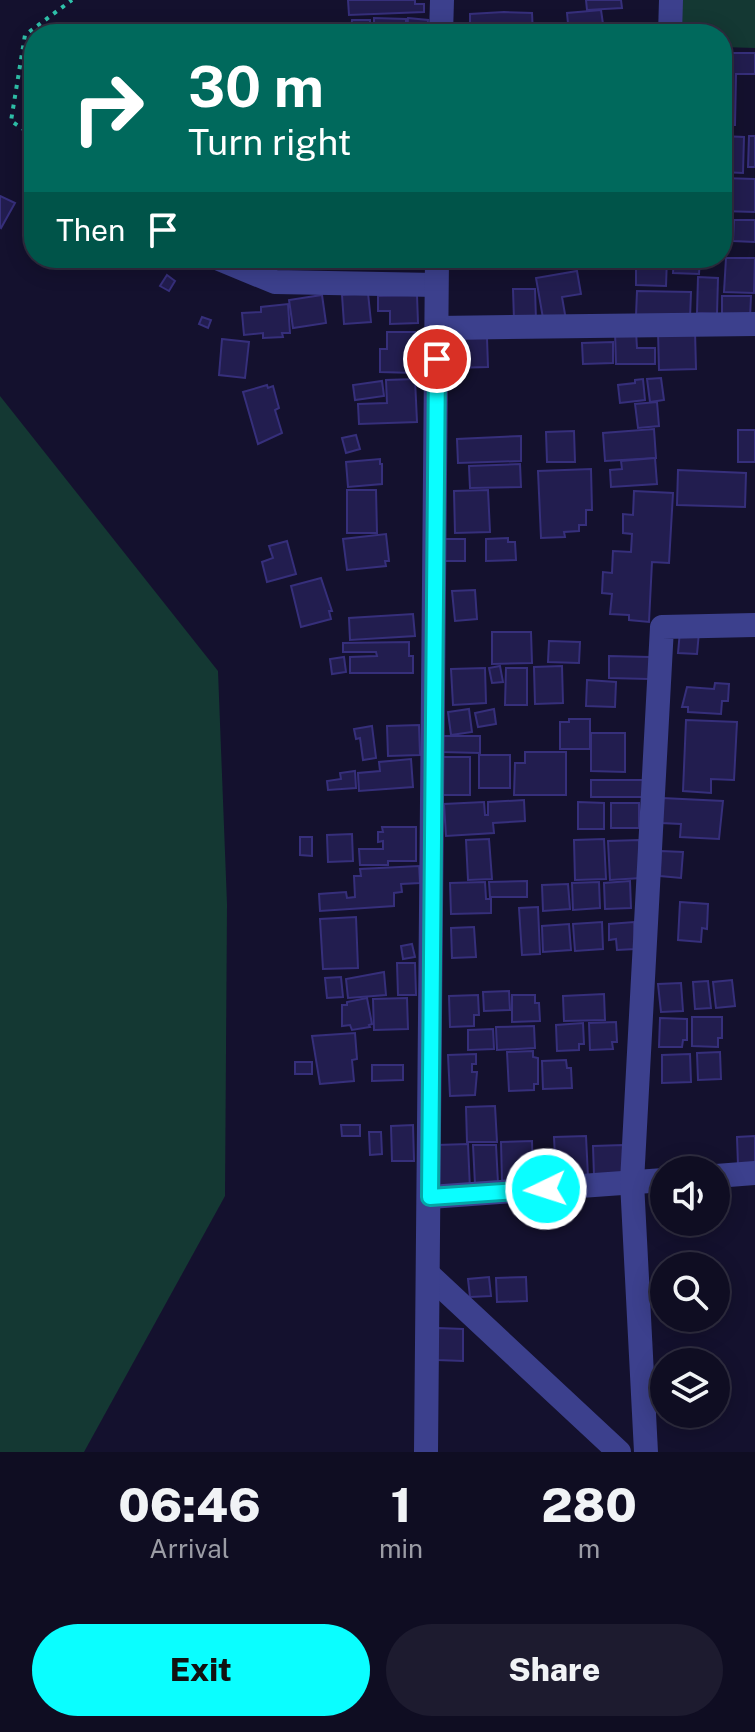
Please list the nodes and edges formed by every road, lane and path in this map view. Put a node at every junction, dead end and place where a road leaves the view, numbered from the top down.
1 (72, 0) edge
2 (442, 0) edge
3 (671, 0) edge
4 (40, 24) edge
5 (441, 24) edge
6 (670, 24) edge
7 (24, 41) edge
8 (24, 129) edge
9 (241, 268) edge
10 (437, 268) edge
11 (436, 285) junction
12 (755, 324) edge
13 (437, 328) junction
14 (755, 625) edge
15 (755, 1173) edge
16 (730, 1175) edge
17 (650, 1181) edge
18 (632, 1182) junction
19 (430, 1197) junction
20 (428, 1274) junction
21 (426, 1452) edge
22 (619, 1452) edge
23 (646, 1452) edge

1 - 4 path
2 - 5 street
3 - 6 street
7 - 8 path
9 - 11 street
10 - 11 street
11 - 13 street
12 - 13 street
13 - 19 street
14 - 18 street
15 - 16 street
17 - 18 street
18 - 19 street
18 - 23 street
19 - 20 street
20 - 21 street
20 - 22 street

